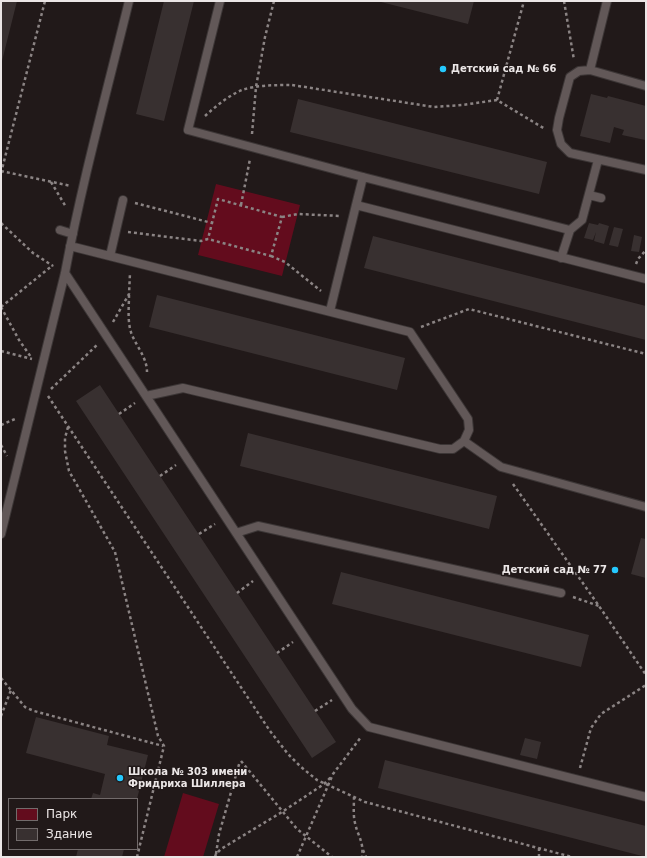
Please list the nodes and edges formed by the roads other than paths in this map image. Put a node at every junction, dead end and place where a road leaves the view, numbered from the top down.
1 (129, 1) edge
2 (220, 1) edge
3 (607, 1) edge
4 (590, 70) junction
5 (646, 86) edge
6 (598, 160) junction
7 (646, 170) edge
8 (363, 178) junction
9 (589, 195) junction
10 (601, 198) dead end
11 (123, 200) road end
12 (356, 205) junction
13 (60, 230) dead end
14 (570, 230) junction
15 (73, 234) junction
16 (69, 249) junction
17 (110, 256) junction
18 (561, 258) junction
19 (65, 273) junction
20 (646, 279) edge
21 (330, 311) junction
22 (146, 396) junction
23 (464, 441) junction
24 (646, 507) edge
25 (236, 533) junction
26 (1, 534) edge
27 (561, 593) road end
28 (646, 797) edge

1 - 15 lane
2 - 8 lane
3 - 4 lane
4 - 5 lane
4 - 6 lane
6 - 7 lane
6 - 9 lane
8 - 12 lane
8 - 14 lane
9 - 10 lane
9 - 14 lane
11 - 17 lane
12 - 18 lane
12 - 21 lane
13 - 15 lane
14 - 18 lane
15 - 16 lane
16 - 17 lane
16 - 19 lane
17 - 21 lane
18 - 20 lane
19 - 22 lane
19 - 26 lane
21 - 23 lane
22 - 23 lane
22 - 25 lane
23 - 24 lane
25 - 27 lane
25 - 28 lane

